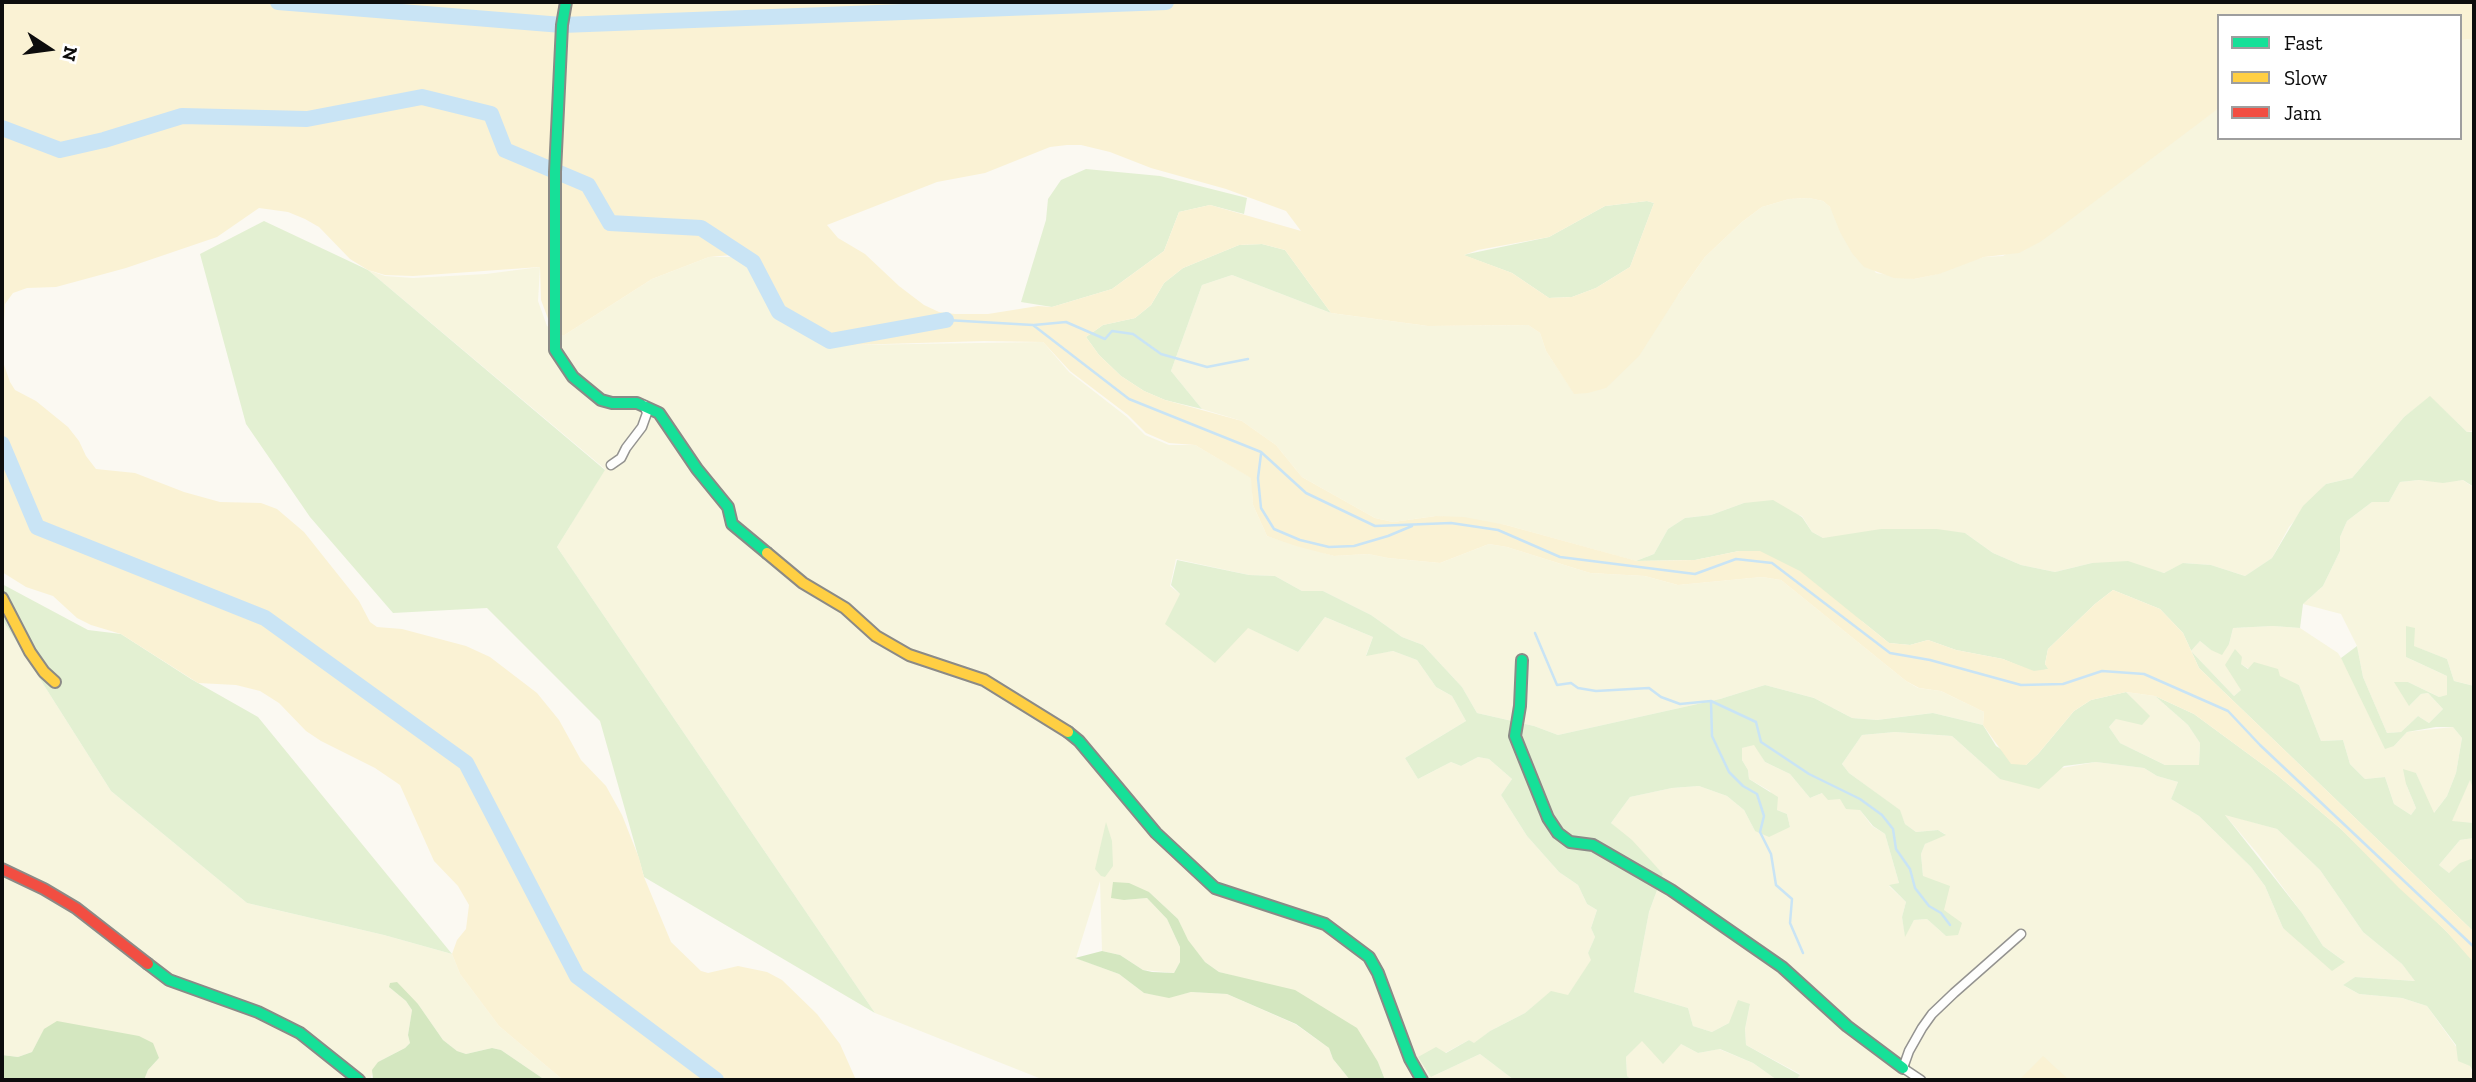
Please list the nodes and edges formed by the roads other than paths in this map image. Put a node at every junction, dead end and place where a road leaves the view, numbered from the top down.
1 (566, 2) edge
2 (644, 405) junction
3 (611, 465) dead end
4 (2, 598) edge
5 (1522, 660) dead end
6 (55, 682) dead end
7 (2, 869) edge
8 (2021, 934) dead end
9 (1903, 1068) junction
10 (359, 1080) edge
11 (1422, 1080) edge
12 (1921, 1080) edge

1 - 2 street
2 - 3 street
2 - 11 street
4 - 6 street
5 - 9 street
7 - 10 street
8 - 9 street
9 - 12 street

